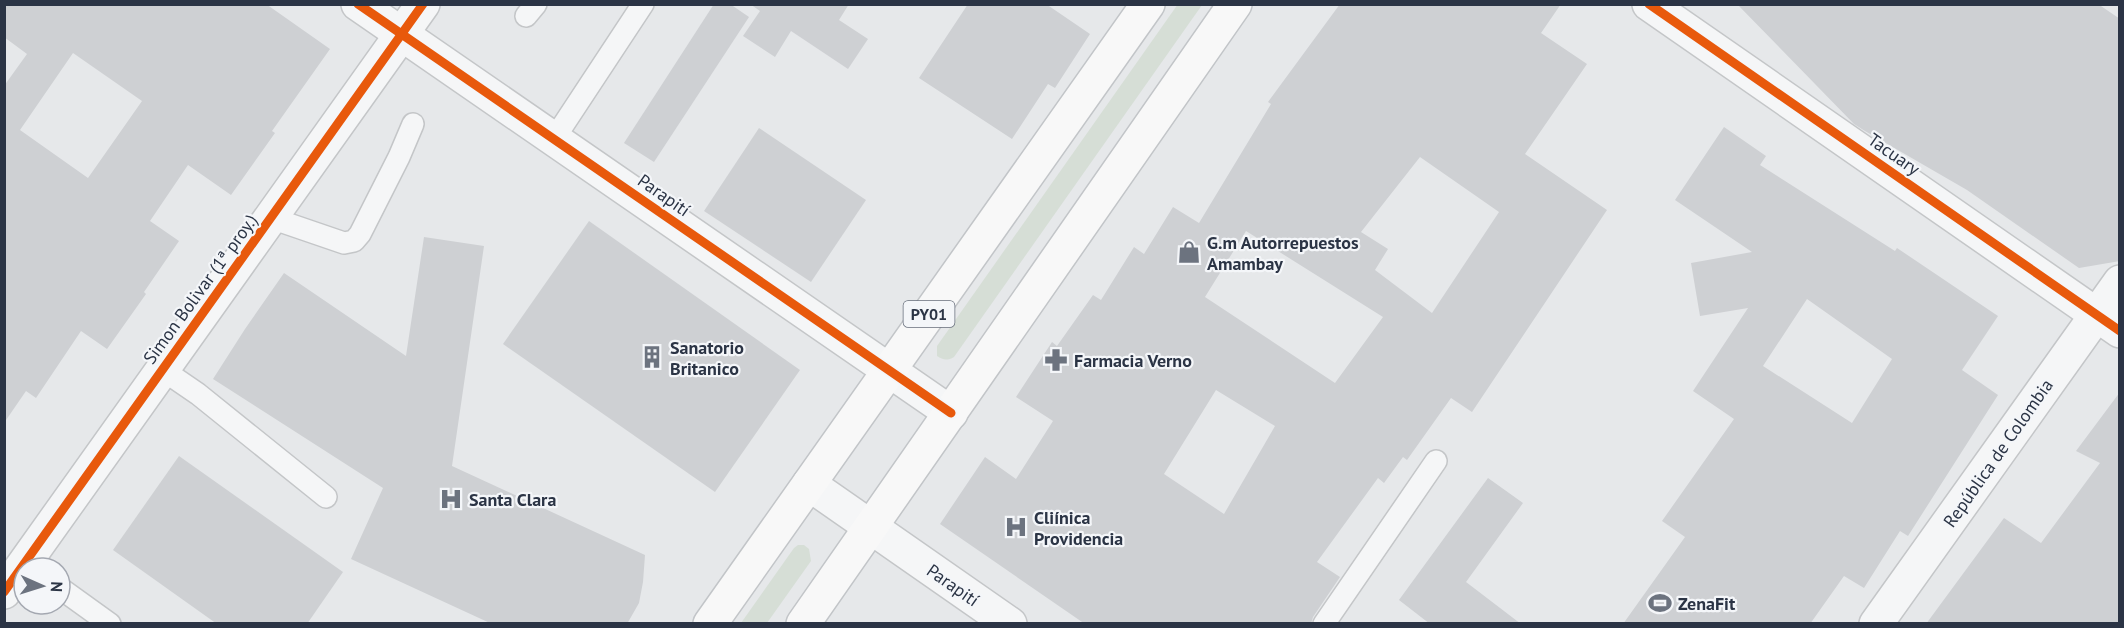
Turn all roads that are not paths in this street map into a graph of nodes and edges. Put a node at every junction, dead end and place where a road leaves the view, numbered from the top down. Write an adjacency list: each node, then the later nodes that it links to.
1 (358, 4): 7 (street, Parapití)
2 (423, 4): 7 (street, Simon Bolivar (1ª proy.))
3 (642, 4): 9 (lane)
4 (1148, 4): 14 (main road, PY01)
5 (1235, 4): 15 (main road)
6 (1649, 4): 12 (street, Tacuary)
7 (402, 34): 9 (street, Parapití); 10 (street, Simon Bolivar (1ª proy.))
8 (413, 124): 10 (lane)
9 (554, 139): 14 (street, Parapití)
10 (271, 219): 13 (street, Simon Bolivar (1ª proy.))
11 (2120, 282): 12 (street, República de Colombia)
12 (2108, 323): 27 (street, República de Colombia)
13 (163, 370): 18 (lane); 20 (street, Simon Bolivar (1ª proy.))
14 (890, 370): 15 (street, Parapití); 17 (main road, PY01)
15 (951, 412): 19 (main road)
16 (1436, 461): 26 (lane)
17 (809, 484): 19 (street, Parapití); 23 (main road, PY01)
18 (326, 497)
19 (870, 527): 24 (main road); 25 (street, Parapití)
20 (32, 556)
21 (72, 597): 22 (lane)
22 (110, 624)
23 (710, 624)
24 (802, 624)
25 (1010, 624)
26 (1324, 624)
27 (1876, 624)

